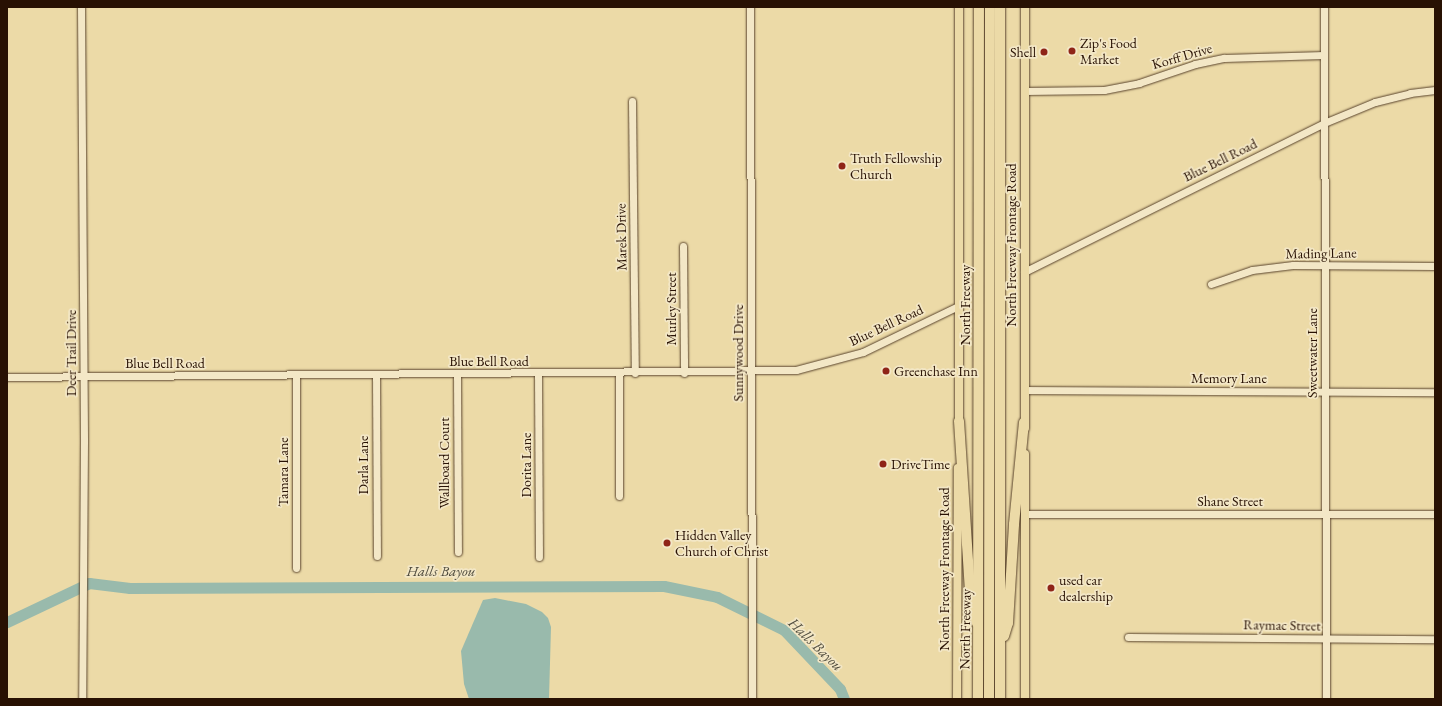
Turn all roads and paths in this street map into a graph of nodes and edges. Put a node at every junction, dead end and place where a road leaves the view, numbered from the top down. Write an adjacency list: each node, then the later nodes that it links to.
1 (81, 7): 28 (street, Deer Trail Drive)
2 (750, 7): 24 (street, Sunnywood Drive)
3 (959, 7): 19 (main road, North Freeway Frontage Road)
4 (979, 7): 43 (highway, North Freeway)
5 (990, 7): 52 (highway, North Freeway)
6 (1000, 7): 47 (highway)
7 (1025, 7): 11 (main road, North Freeway Frontage Road)
8 (1324, 7): 9 (street, Sweetwater Lane)
9 (1324, 55): 11 (street, Korff Drive); 13 (street, Sweetwater Lane)
10 (1435, 90): 13 (street, Blue Bell Road)
11 (1025, 91): 17 (main road, North Freeway Frontage Road)
12 (632, 100): 22 (street, Marek Drive)
13 (1324, 123): 15 (street, Sweetwater Lane); 17 (street, Blue Bell Road)
14 (683, 246): 23 (street, Murley Street)
15 (1324, 265): 16 (street, Mading Lane); 18 (street, Mading Lane); 31 (street, Sweetwater Lane)
16 (1435, 266)
17 (1024, 272): 30 (main road, North Freeway Frontage Road)
18 (1211, 284)
19 (958, 306): 24 (street, Blue Bell Road); 33 (main road, North Freeway Frontage Road)
20 (538, 373): 21 (street, Blue Bell Road); 25 (street, Blue Bell Road); 41 (street, Dorita Lane)
21 (619, 373): 22 (street, Blue Bell Road); 35 (street)
22 (635, 373): 23 (street, Blue Bell Road)
23 (684, 373): 24 (street, Blue Bell Road)
24 (751, 373): 49 (street, Sunnywood Drive)
25 (457, 374): 27 (street, Blue Bell Road); 39 (street, Wallboard Court)
26 (296, 375): 27 (street, Blue Bell Road); 28 (street, Blue Bell Road); 42 (street, Tamara Lane)
27 (376, 375): 40 (street, Darla Lane)
28 (84, 376): 29 (street, Blue Bell Road); 48 (street, Deer Trail Drive)
29 (7, 377)
30 (1024, 390): 31 (street, Memory Lane); 34 (main road, North Freeway Frontage Road)
31 (1325, 392): 32 (street, Memory Lane); 37 (street, Sweetwater Lane)
32 (1435, 392)
33 (959, 420): 43 (highway); 50 (main road, North Freeway Frontage Road)
34 (1024, 422): 36 (main road, North Freeway Frontage Road); 47 (highway)
35 (619, 496)
36 (1026, 514): 37 (street, Shane Street); 54 (main road, North Freeway Frontage Road)
37 (1325, 514): 38 (street, Shane Street); 45 (street, Sweetwater Lane)
38 (1435, 514)
39 (458, 552)
40 (377, 556)
41 (539, 557)
42 (296, 568)
43 (980, 632): 51 (highway, North Freeway)
44 (1128, 637): 45 (street, Raymac Street)
45 (1326, 639): 46 (street, Raymac Street); 55 (street, Sweetwater Lane)
46 (1435, 640)
47 (1001, 648): 53 (highway)
48 (82, 699)
49 (752, 699)
50 (957, 699)
51 (978, 699)
52 (989, 699)
53 (1000, 699)
54 (1025, 699)
55 (1326, 699)

